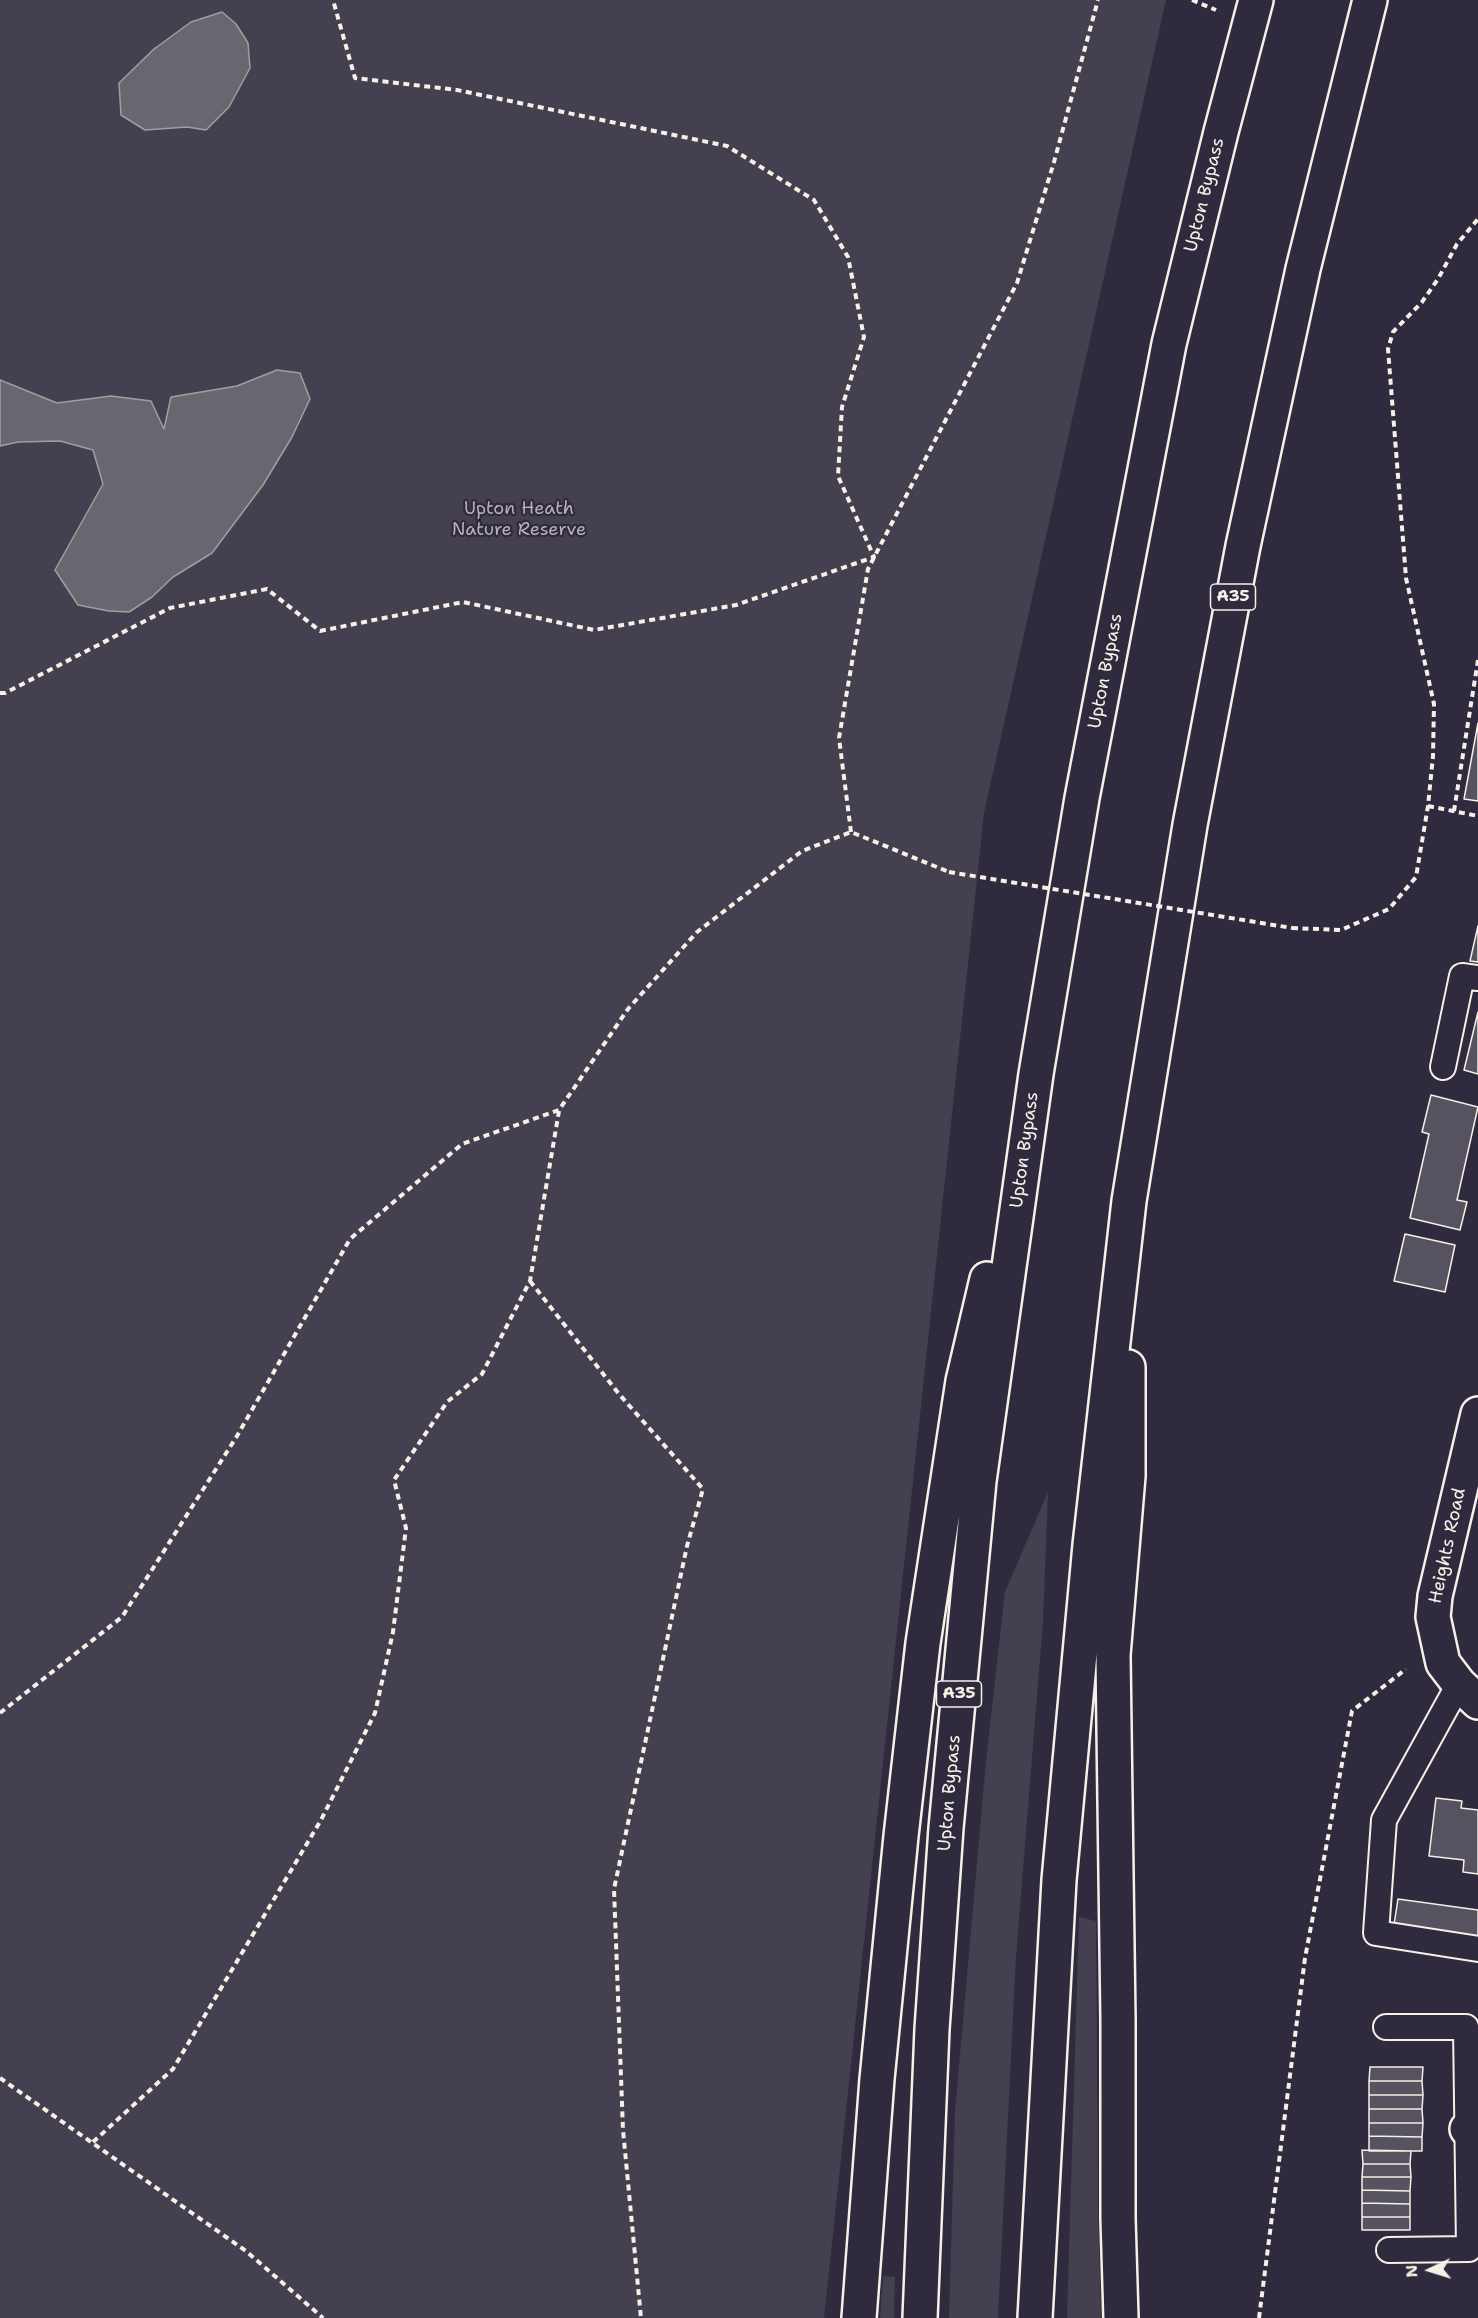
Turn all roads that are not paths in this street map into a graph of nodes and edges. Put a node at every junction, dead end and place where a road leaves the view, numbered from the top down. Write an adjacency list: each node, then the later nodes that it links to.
1 (1256, 0): 5 (main road, Upton Bypass / A35)
2 (1370, 0): 6 (main road, A35)
3 (1478, 978): 4 (lane)
4 (1443, 1067)
5 (1036, 1074): 13 (main road, A35); 14 (main road, Upton Bypass / A35)
6 (1129, 1201): 15 (main road, A35); 16 (main road, A35)
7 (1478, 1414): 8 (main road, Heights Road)
8 (1469, 1693): 9 (lane)
9 (1478, 1949)
10 (1386, 2027): 11 (lane)
11 (1473, 2129): 12 (lane)
12 (1389, 2250)
13 (859, 2318)
14 (920, 2318)
15 (1035, 2318)
16 (1121, 2318)

